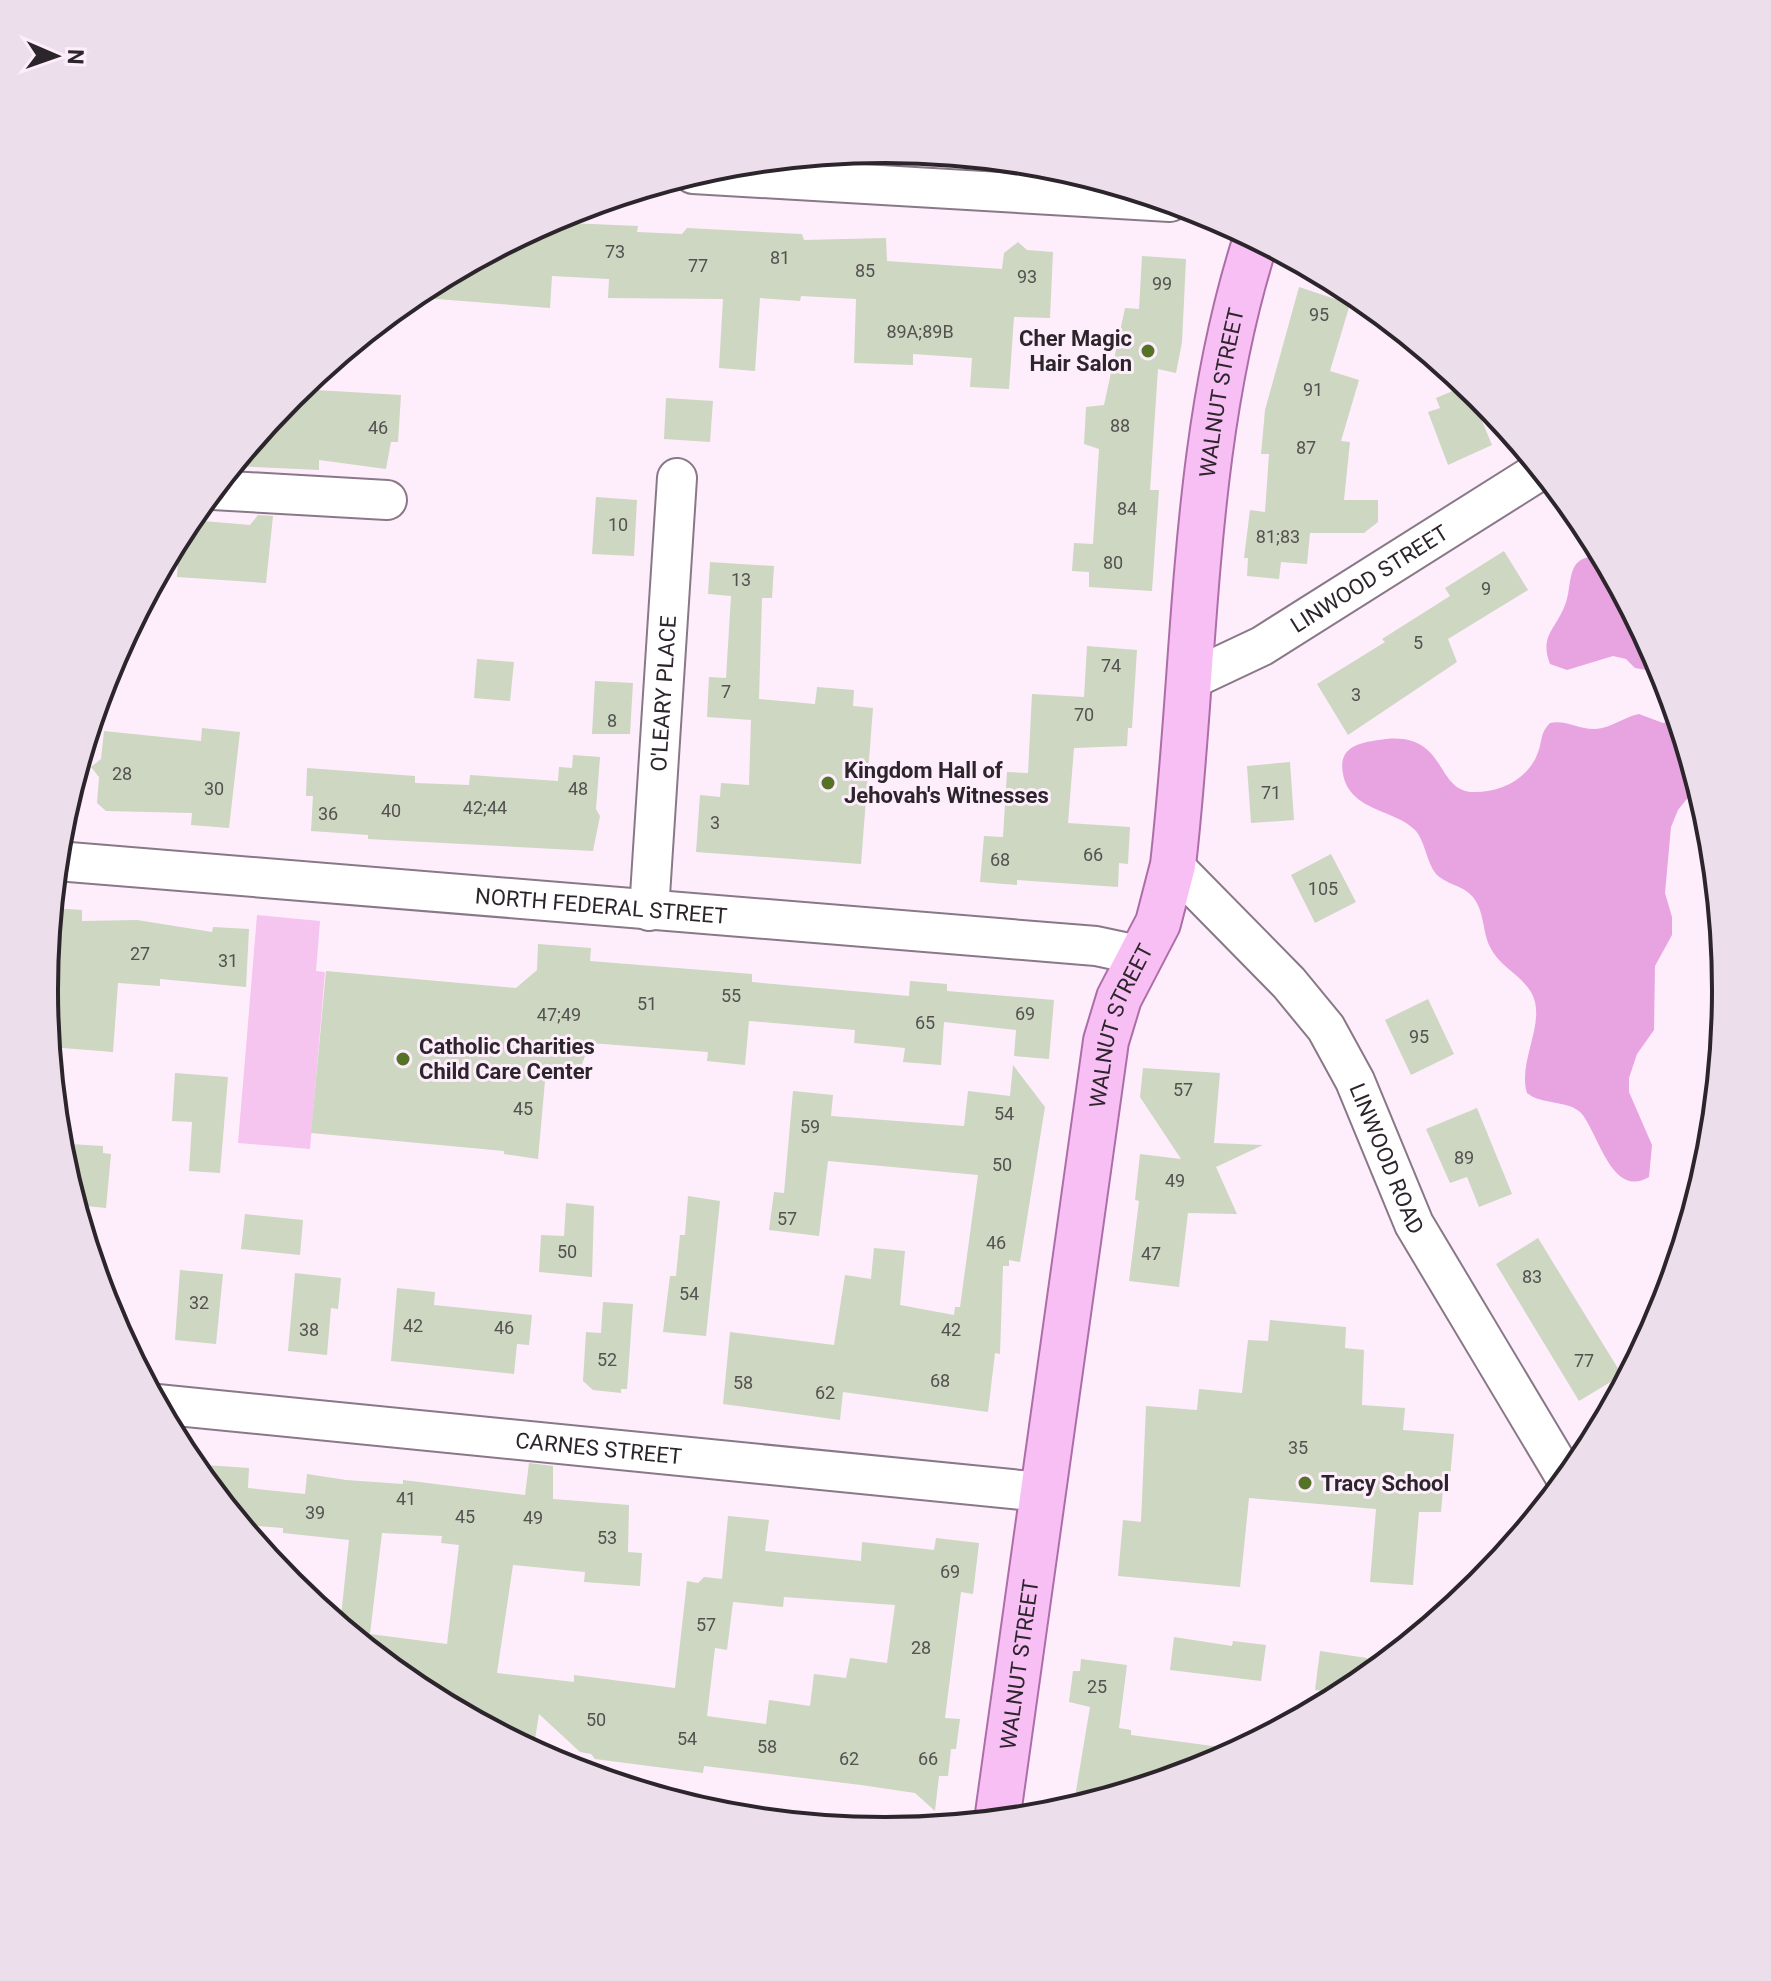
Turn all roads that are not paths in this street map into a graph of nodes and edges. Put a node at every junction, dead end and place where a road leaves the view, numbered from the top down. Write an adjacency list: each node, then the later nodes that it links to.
1 (738, 177): 2 (street)
2 (1127, 199)
3 (1253, 249): 8 (main road, WALNUT STREET)
4 (1533, 475): 8 (street, LINWOOD STREET)
5 (677, 478): 11 (street, O'LEARY PLACE)
6 (226, 491): 7 (street)
7 (387, 500)
8 (1192, 679): 10 (main road, WALNUT STREET)
9 (68, 862): 11 (street, NORTH FEDERAL STREET)
10 (1173, 865): 12 (main road, WALNUT STREET); 14 (street, LINWOOD ROAD)
11 (649, 911): 12 (street, NORTH FEDERAL STREET)
12 (1143, 956): 15 (main road, WALNUT STREET)
13 (170, 1405): 15 (street, CARNES STREET)
14 (1560, 1469)
15 (1041, 1492): 16 (main road, WALNUT STREET)
16 (998, 1810)

